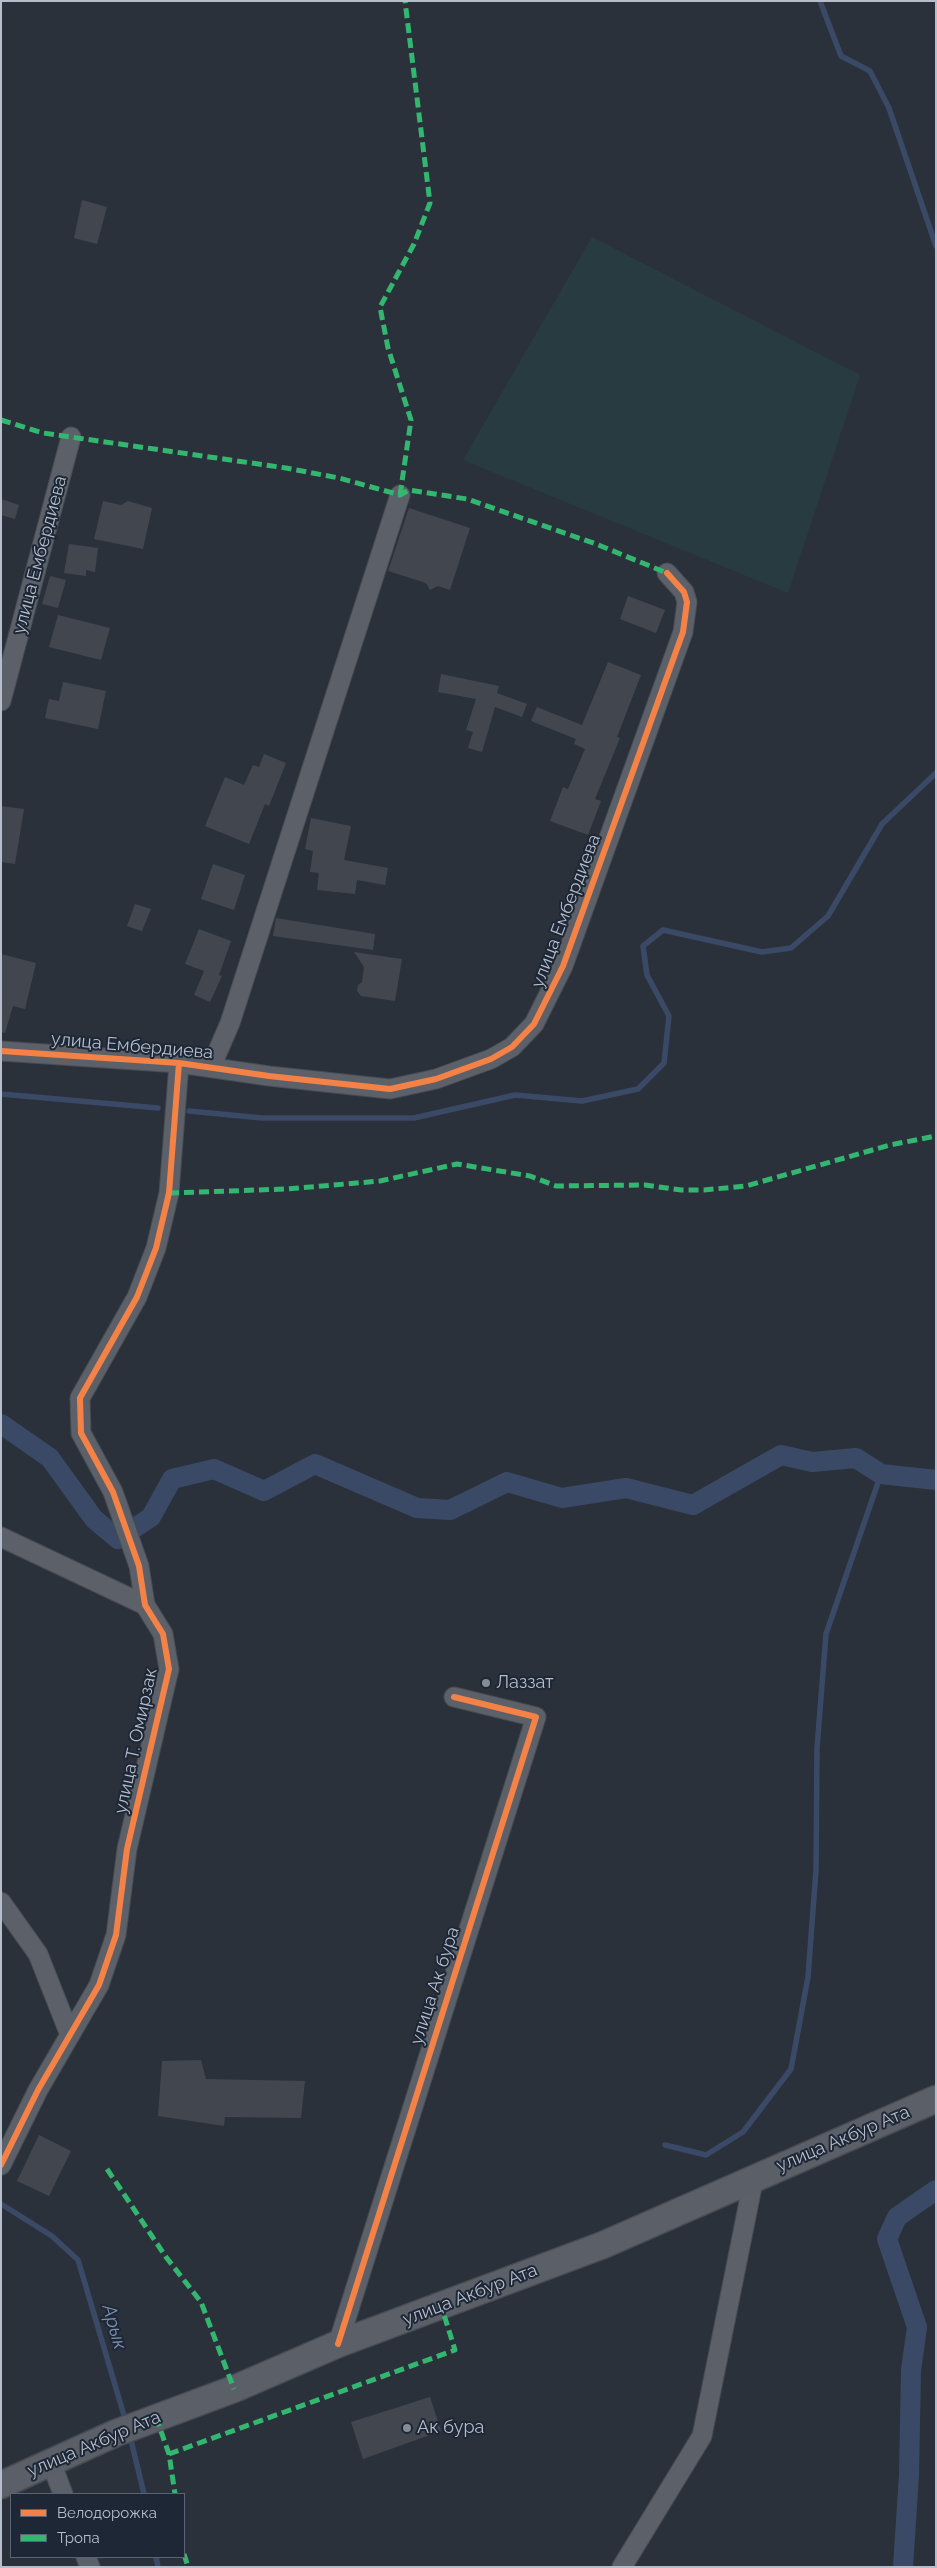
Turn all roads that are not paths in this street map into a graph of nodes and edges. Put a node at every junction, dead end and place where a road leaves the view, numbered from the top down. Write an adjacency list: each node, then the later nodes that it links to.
1 (71, 437): 4 (street, улица Ембердиева)
2 (400, 495): 7 (street, улица Ембердиева)
3 (667, 573): 7 (street, улица Ембердиева)
4 (1, 701)
5 (1, 1051): 6 (street, улица Ембердиева)
6 (179, 1063): 7 (street, улица Ембердиева); 9 (street, улица Т. Омирзак)
7 (211, 1067)
8 (1, 1536): 9 (street)
9 (145, 1604): 12 (street, улица Т. Омирзак)
10 (454, 1697): 16 (street, улица Ак бура)
11 (1, 1902): 12 (street)
12 (70, 2035): 14 (street, улица Т. Омирзак)
13 (936, 2099): 15 (main road, улица Акбур Ата)
14 (1, 2165)
15 (754, 2177): 16 (main road, улица Акбур Ата); 20 (street)
16 (338, 2344): 17 (main road, улица Акбур Ата)
17 (51, 2462): 18 (main road, улица Акбур Ата); 19 (street)
18 (1, 2484)
19 (63, 2493)
20 (622, 2567)

